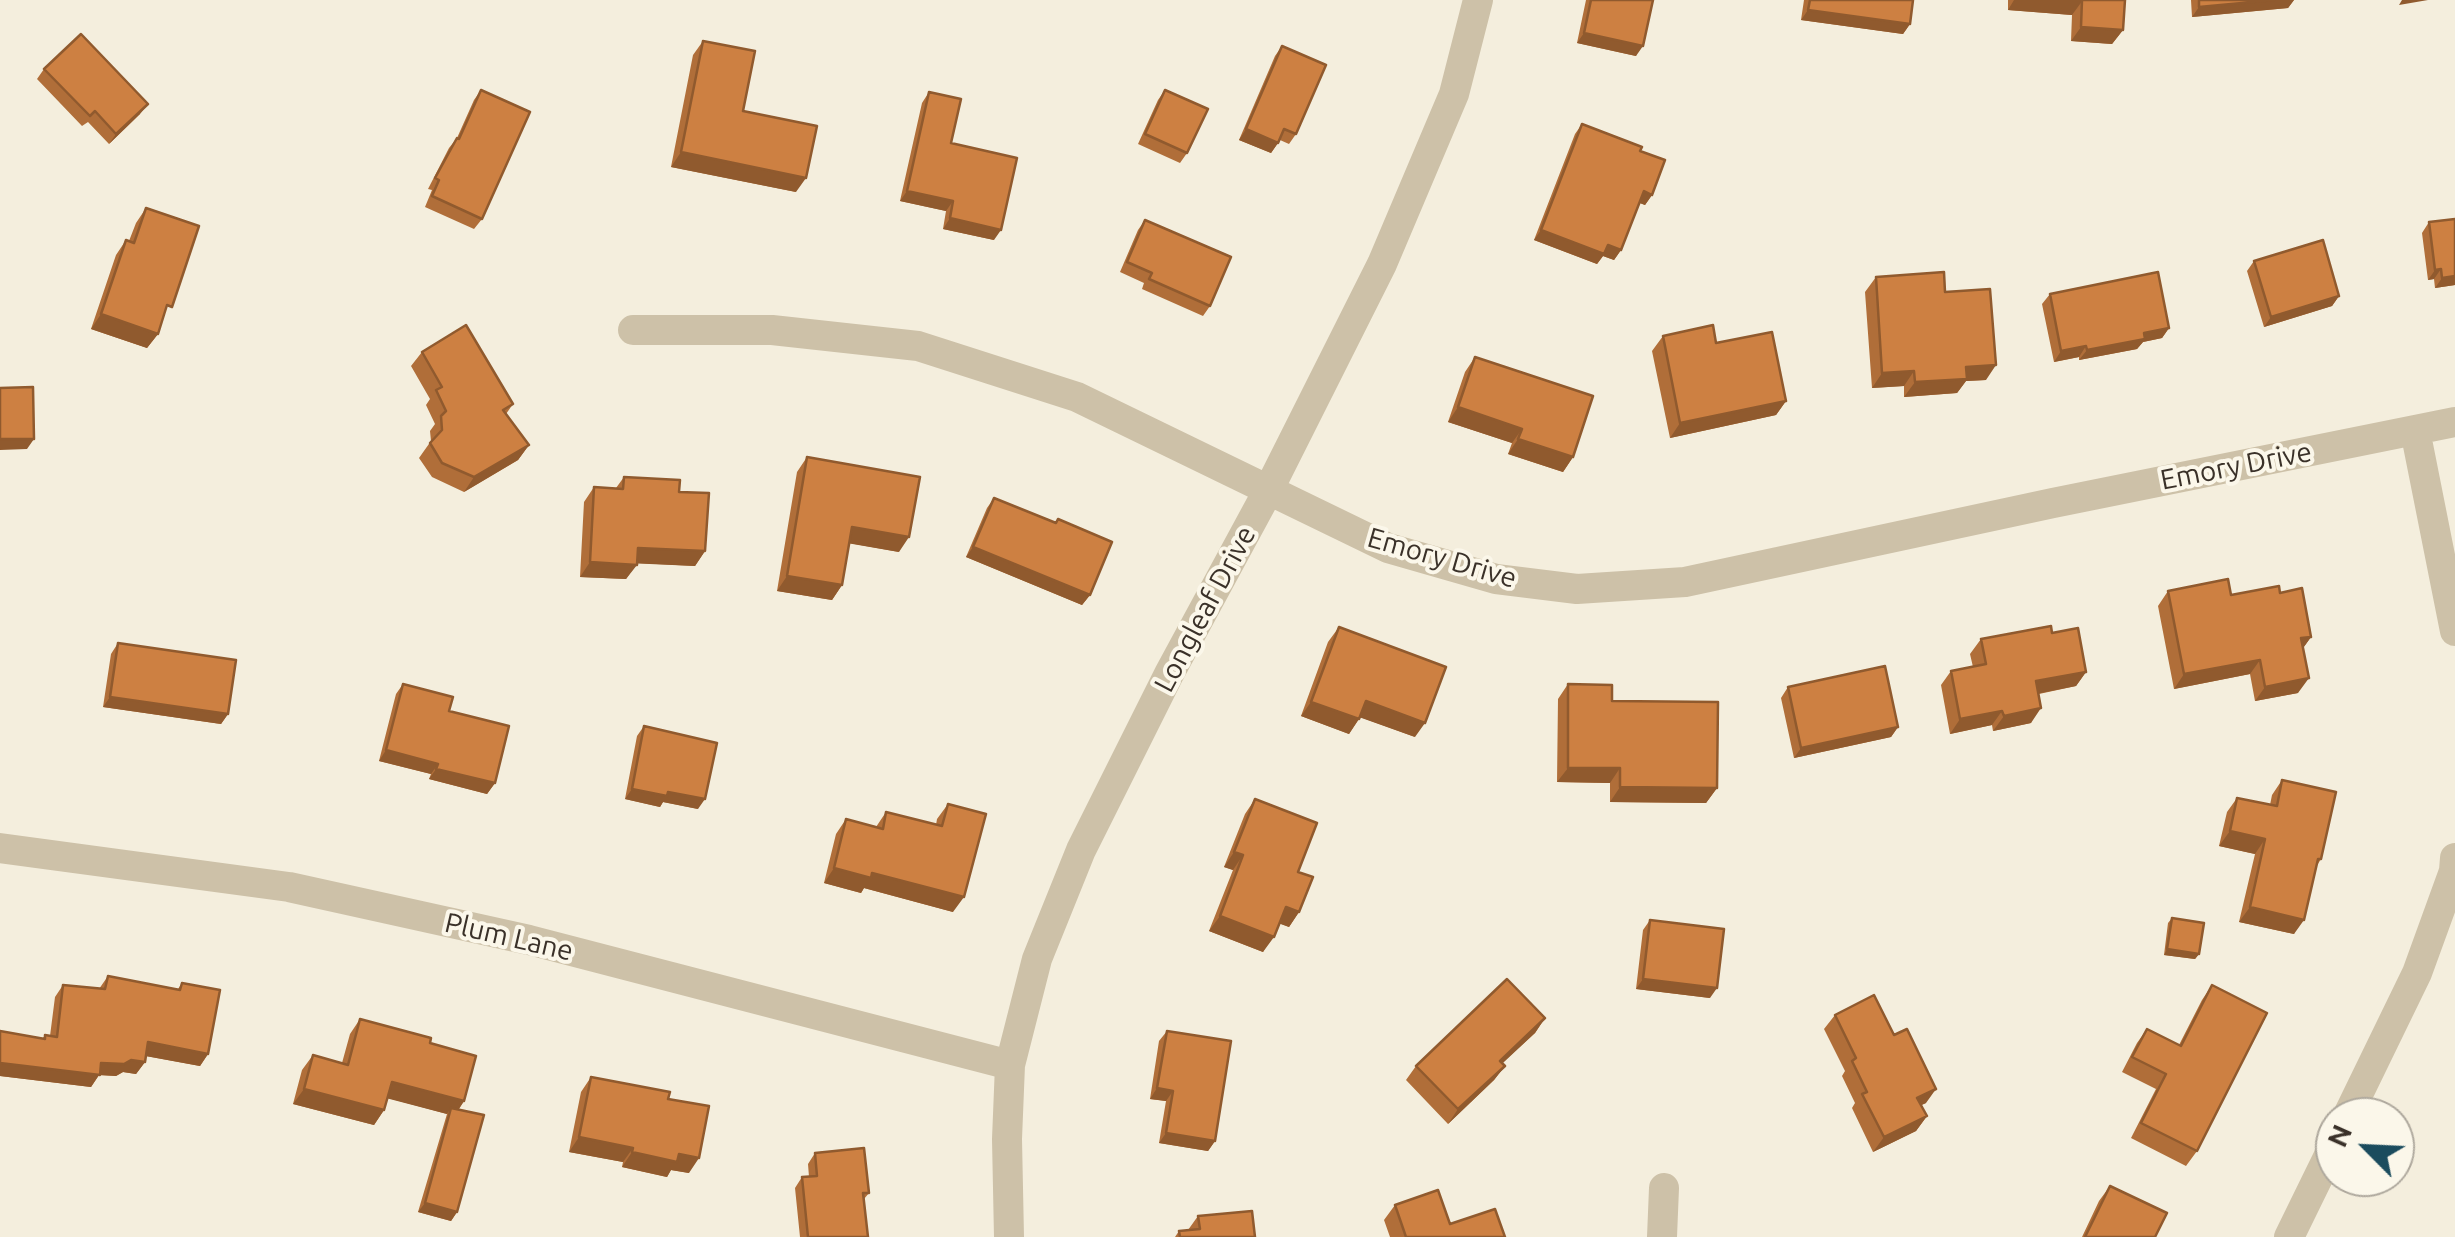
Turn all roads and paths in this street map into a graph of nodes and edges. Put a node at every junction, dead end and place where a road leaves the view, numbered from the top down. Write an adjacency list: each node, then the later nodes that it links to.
1 (1478, 0): 5 (street, Longleaf Drive)
2 (632, 330): 5 (street, Emory Drive)
3 (2455, 422): 4 (street, Emory Drive)
4 (2416, 430): 5 (street, Emory Drive); 6 (street)
5 (1268, 491): 9 (street, Longleaf Drive)
6 (2455, 631)
7 (0, 848): 9 (street, Plum Lane)
8 (2455, 858): 10 (street)
9 (1010, 1065): 13 (street, Longleaf Drive)
10 (2357, 1097)
11 (2315, 1184): 15 (street)
12 (1664, 1188): 14 (street)
13 (1009, 1237)
14 (1662, 1237)
15 (2290, 1237)

